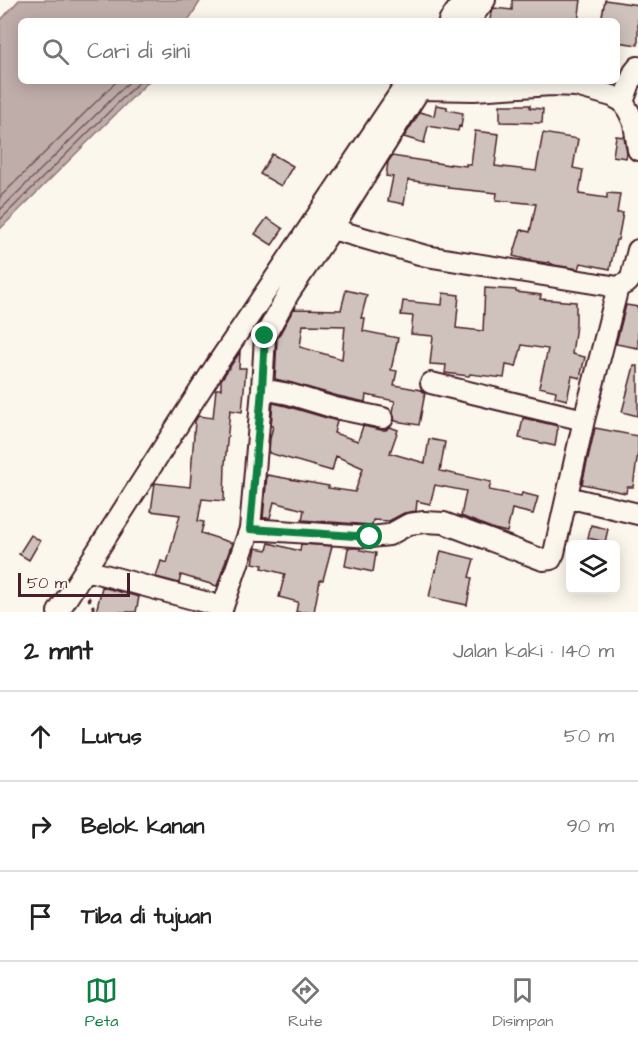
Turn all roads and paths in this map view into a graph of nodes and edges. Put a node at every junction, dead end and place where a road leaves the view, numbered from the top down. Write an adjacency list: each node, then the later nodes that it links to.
1 (464, 0): 3 (street)
2 (485, 0): 4 (street)
3 (451, 18)
4 (472, 18)
5 (638, 67): 7 (street)
6 (417, 84): 7 (street); 9 (street); 19 (street)
7 (623, 102): 8 (street)
8 (638, 150)
9 (332, 229): 11 (street); 13 (street)
10 (638, 250): 11 (street)
11 (618, 287): 15 (street)
12 (431, 383): 15 (street)
13 (262, 389): 14 (street); 18 (street)
14 (383, 418)
15 (584, 420): 16 (street)
16 (567, 497): 17 (street); 18 (street)
17 (638, 514)
18 (250, 529): 20 (street)
19 (86, 570): 20 (street); 21 (street)
20 (222, 610)
21 (58, 612)

